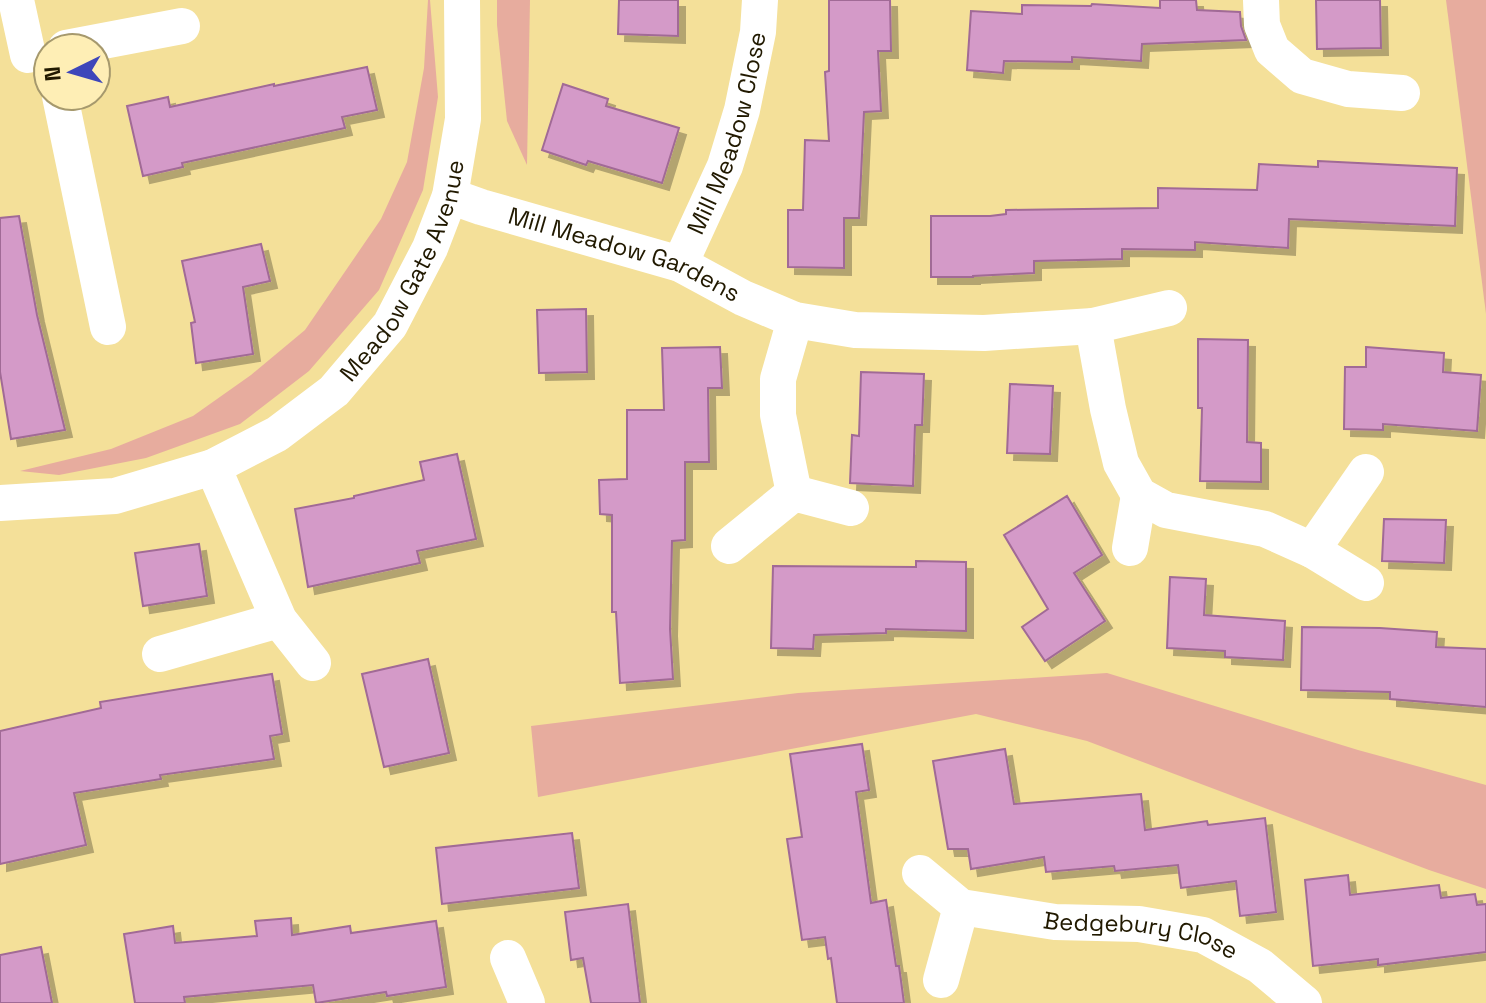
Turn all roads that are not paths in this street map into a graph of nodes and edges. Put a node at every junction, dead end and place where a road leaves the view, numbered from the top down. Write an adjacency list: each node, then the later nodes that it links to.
1 (16, 0): 7 (street)
2 (462, 0): 10 (street, Meadow Gate Avenue)
3 (760, 0): 11 (street, Mill Meadow Close)
4 (1261, 0): 8 (street)
5 (182, 26): 6 (street)
6 (112, 39)
7 (25, 56)
8 (1402, 93)
9 (63, 112): 15 (street)
10 (450, 196): 11 (street, Mill Meadow Gardens); 16 (street, Meadow Gate Avenue)
11 (680, 264): 13 (street, Mill Meadow Gardens)
12 (1169, 308): 14 (street, Mill Meadow Gardens)
13 (795, 320): 14 (street, Mill Meadow Gardens); 18 (street)
14 (1093, 326): 19 (street)
15 (108, 327)
16 (213, 467): 20 (street, Meadow Gate Avenue); 26 (street)
17 (1366, 472): 24 (street)
18 (794, 493): 21 (street); 22 (street)
19 (1139, 495): 23 (street); 24 (street)
20 (0, 503)
21 (851, 508)
22 (729, 546)
23 (1130, 548)
24 (1312, 550): 25 (street)
25 (1366, 583)
26 (279, 620): 27 (street); 28 (street)
27 (160, 654)
28 (313, 663)
29 (920, 873): 30 (street)
30 (961, 907): 32 (street); 34 (street, Bedgebury Close)
31 (508, 958): 33 (street)
32 (941, 980)
33 (525, 1002)
34 (1304, 1003)

